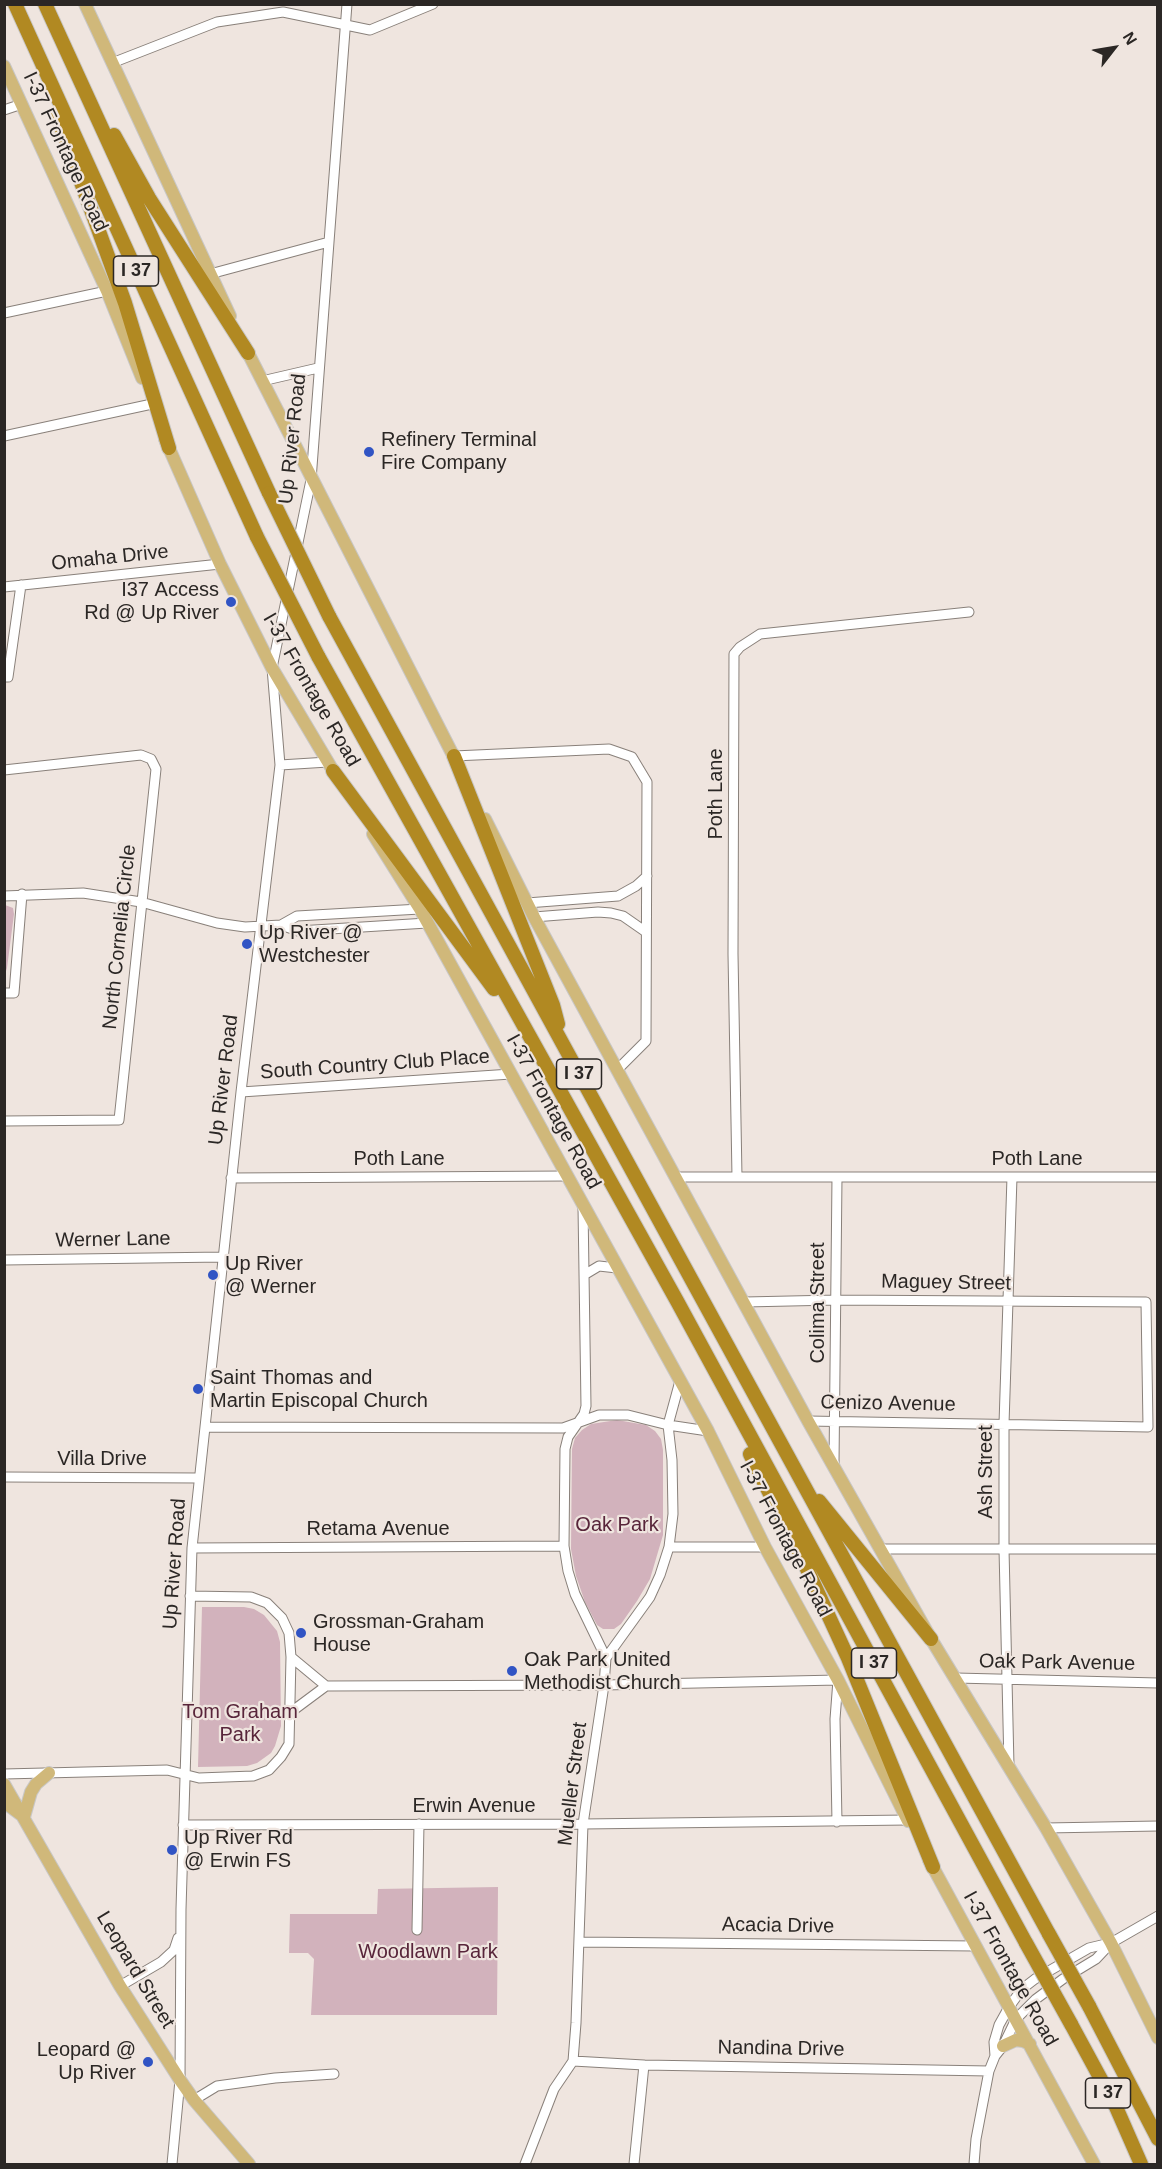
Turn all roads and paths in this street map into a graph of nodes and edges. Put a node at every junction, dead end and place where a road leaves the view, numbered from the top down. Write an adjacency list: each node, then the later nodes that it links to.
1 (15, 4): 21 (highway); 47 (highway, I 37, bridge)
2 (45, 4): 7 (highway, I 37)
3 (85, 4): 8 (main road)
4 (347, 4): 6 (street, Up River Road)
5 (433, 4): 6 (street)
6 (344, 24): 8 (street); 12 (street, Up River Road)
7 (64, 46): 16 (highway); 48 (highway, I 37, bridge)
8 (112, 63): 13 (main road)
9 (4, 66): 10 (main road, I-37 Frontage Road)
10 (22, 104): 11 (street); 14 (main road, I-37 Frontage Road)
11 (4, 110)
12 (329, 242): 13 (street); 17 (street, Up River Road)
13 (210, 274): 16 (main road)
14 (107, 291): 15 (street); 19 (main road, I-37 Frontage Road)
15 (4, 313)
16 (248, 353): 18 (main road)
17 (318, 368): 18 (street); 22 (street, Up River Road)
18 (262, 381): 22 (main road)
19 (152, 404): 20 (street); 21 (main road, I-37 Frontage Road)
20 (4, 436)
21 (169, 448): 23 (main road, I-37 Frontage Road)
22 (311, 480): 27 (street, Up River Road); 29 (main road)
23 (220, 564): 24 (street, Omaha Drive); 27 (main road, I-37 Frontage Road)
24 (21, 585): 25 (street, Omaha Drive); 28 (street)
25 (4, 587)
26 (969, 612): 55 (street, Poth Lane)
27 (272, 668): 30 (street, Up River Road); 31 (main road, I-37 Frontage Road)
28 (4, 677)
29 (453, 756): 33 (street); 38 (main road); 48 (highway)
30 (280, 765): 31 (street); 44 (street, Up River Road)
31 (331, 766): 39 (main road, I-37 Frontage Road); 47 (highway)
32 (4, 770): 37 (street, North Cornelia Circle)
33 (647, 876): 36 (street); 45 (street)
34 (22, 894): 35 (street); 37 (street); 46 (street)
35 (4, 896)
36 (597, 898): 38 (street); 40 (street)
37 (141, 902): 44 (street); 52 (street, North Cornelia Circle)
38 (527, 903): 41 (main road)
39 (420, 909): 42 (main road, I-37 Frontage Road); 43 (street)
40 (598, 912): 41 (street); 45 (street)
41 (534, 916): 49 (main road)
42 (427, 923): 43 (street); 50 (main road, I-37 Frontage Road)
43 (281, 925): 44 (street)
44 (261, 927): 51 (street, Up River Road)
45 (646, 932): 49 (street)
46 (4, 993)
47 (527, 1035): 69 (highway, I 37)
48 (566, 1050): 79 (highway, I 37)
49 (617, 1070): 54 (main road)
50 (511, 1074): 51 (street, South Country Club Place); 53 (main road, I-37 Frontage Road)
51 (241, 1092): 59 (street, Up River Road)
52 (4, 1121)
53 (567, 1176): 59 (street, Poth Lane); 60 (main road, I-37 Frontage Road)
54 (675, 1177): 55 (street, Poth Lane); 66 (main road)
55 (737, 1177): 56 (street, Poth Lane)
56 (837, 1177): 57 (street, Poth Lane); 65 (street, Colima Street)
57 (1012, 1177): 58 (street, Poth Lane); 67 (street, Ash Street)
58 (1158, 1177)
59 (231, 1178): 61 (street, Up River Road)
60 (583, 1207): 63 (main road, I-37 Frontage Road); 64 (street)
61 (223, 1257): 62 (street, Werner Lane); 75 (street, Up River Road)
62 (4, 1260)
63 (617, 1268): 64 (street); 68 (main road, I-37 Frontage Road)
64 (584, 1275): 71 (street)
65 (835, 1300): 66 (street, Maguey Street); 67 (street, Maguey Street); 72 (street, Colima Street)
66 (745, 1302): 70 (main road)
67 (1008, 1302): 74 (street, Ash Street); 76 (street, Maguey Street)
68 (680, 1381): 73 (street); 77 (main road, I-37 Frontage Road)
69 (722, 1382): 116 (highway); 142 (highway, I 37, bridge)
70 (808, 1420): 72 (street, Cenizo Avenue); 78 (main road)
71 (577, 1423): 73 (street); 75 (street); 82 (street)
72 (835, 1423): 74 (street, Cenizo Avenue); 78 (street, Colima Street)
73 (668, 1425): 77 (street); 83 (street)
74 (1004, 1425): 76 (street, Cenizo Avenue); 87 (street, Ash Street)
75 (205, 1427): 81 (street, Up River Road)
76 (1148, 1427)
77 (708, 1431): 84 (main road, I-37 Frontage Road)
78 (834, 1464): 86 (main road)
79 (796, 1472): 90 (highway); 135 (highway, I 37, bridge)
80 (4, 1477): 81 (street, Villa Drive)
81 (199, 1478): 85 (street, Up River Road)
82 (564, 1546): 85 (street, Retama Avenue); 92 (street)
83 (669, 1547): 84 (street); 92 (street)
84 (765, 1547): 95 (main road, I-37 Frontage Road)
85 (192, 1548): 89 (street, Up River Road)
86 (881, 1549): 87 (street); 90 (main road)
87 (1004, 1549): 88 (street); 94 (street, Ash Street)
88 (1158, 1549)
89 (190, 1596): 91 (street); 105 (street, Up River Road)
90 (931, 1639): 93 (main road)
91 (291, 1657): 98 (street); 99 (street)
92 (606, 1658): 97 (street, Mueller Street)
93 (956, 1678): 94 (street, Oak Park Avenue); 102 (main road)
94 (1006, 1679): 96 (street, Oak Park Avenue); 102 (street, Ash Street)
95 (838, 1680): 97 (street); 100 (main road, I-37 Frontage Road); 101 (street)
96 (1158, 1683)
97 (604, 1685): 98 (street); 112 (street, Mueller Street)
98 (326, 1686): 99 (street)
99 (291, 1712): 105 (street)
100 (854, 1713): 101 (street); 109 (main road, I-37 Frontage Road)
101 (835, 1719): 110 (street)
102 (1009, 1768): 115 (main road)
103 (49, 1773): 104 (street); 105 (street); 108 (main road)
104 (4, 1774)
105 (184, 1774): 113 (street, Up River Road)
106 (4, 1784): 108 (main road, Leopard Street)
107 (4, 1802): 108 (main road)
108 (24, 1817): 123 (main road, Leopard Street)
109 (908, 1820): 110 (street, Erwin Avenue); 116 (main road, I-37 Frontage Road)
110 (837, 1822): 112 (street, Erwin Avenue)
111 (419, 1824): 112 (street, Erwin Avenue); 113 (street, Erwin Avenue); 119 (street)
112 (583, 1824): 120 (street, Mueller Street)
113 (183, 1825): 118 (street, Up River Road)
114 (1158, 1826): 115 (street)
115 (1046, 1828): 121 (main road)
116 (933, 1867): 122 (main road, I-37 Frontage Road)
117 (1158, 1916): 121 (street)
118 (181, 1930): 123 (street); 133 (street, Up River Road)
119 (417, 1930)
120 (580, 1942): 122 (street, Acacia Drive); 129 (street, Mueller Street)
121 (1111, 1943): 124 (street); 125 (street); 126 (main road)
122 (975, 1946): 124 (main road, I-37 Frontage Road)
123 (120, 1986): 133 (main road, Leopard Street)
124 (1009, 2007): 125 (main road, I-37 Frontage Road); 128 (street)
125 (1016, 2019): 127 (main road, I-37 Frontage Road); 128 (street)
126 (1158, 2038)
127 (1030, 2044): 128 (main road); 141 (main road, I-37 Frontage Road)
128 (999, 2051): 131 (street)
129 (573, 2061): 130 (street, Nandina Drive); 138 (street)
130 (644, 2064): 131 (street, Nandina Drive); 139 (street)
131 (989, 2071): 140 (street)
132 (334, 2074): 134 (street)
133 (180, 2080): 134 (main road, Leopard Street); 136 (street, Up River Road)
134 (194, 2100): 137 (main road, Leopard Street)
135 (1158, 2139)
136 (172, 2164)
137 (249, 2164)
138 (525, 2164)
139 (634, 2164)
140 (974, 2164)
141 (1094, 2164)
142 (1141, 2164)

